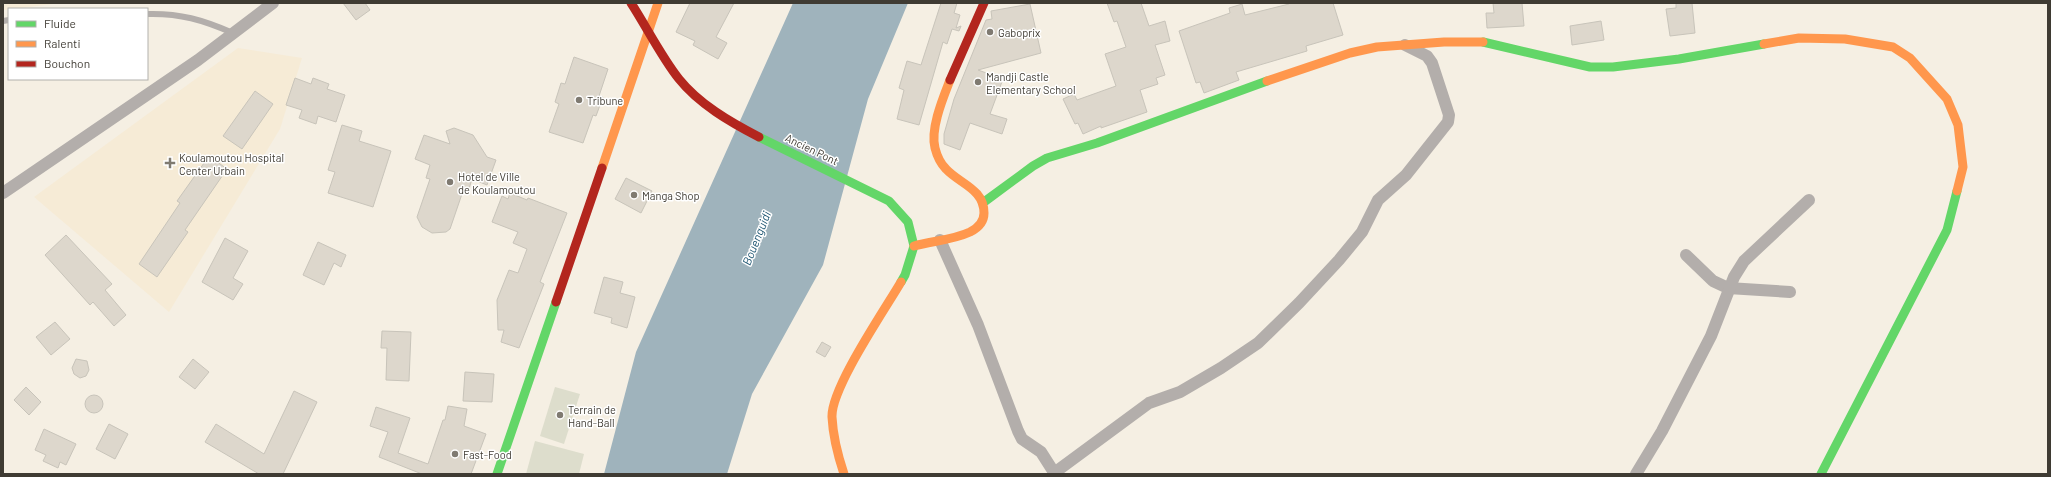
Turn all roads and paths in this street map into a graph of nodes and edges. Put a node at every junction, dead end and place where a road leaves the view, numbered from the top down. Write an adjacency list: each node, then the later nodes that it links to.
1 (273, 3): 7 (street)
2 (631, 3): 6 (street, Ancien Pont)
3 (658, 3): 6 (street)
4 (984, 3): 11 (street)
5 (148, 14): 7 (lane)
6 (649, 29): 13 (street, Ancien Pont); 17 (street)
7 (233, 33): 9 (street)
8 (1403, 44): 11 (street); 19 (street); 21 (street)
9 (3, 193)
10 (1809, 200): 15 (street)
11 (984, 202): 12 (street)
12 (940, 240): 13 (street); 19 (street)
13 (914, 246): 18 (street)
14 (1686, 255): 15 (street)
15 (1728, 288): 16 (street); 20 (street)
16 (1790, 292)
17 (497, 474)
18 (844, 474)
19 (1055, 474)
20 (1636, 474)
21 (1821, 474)

